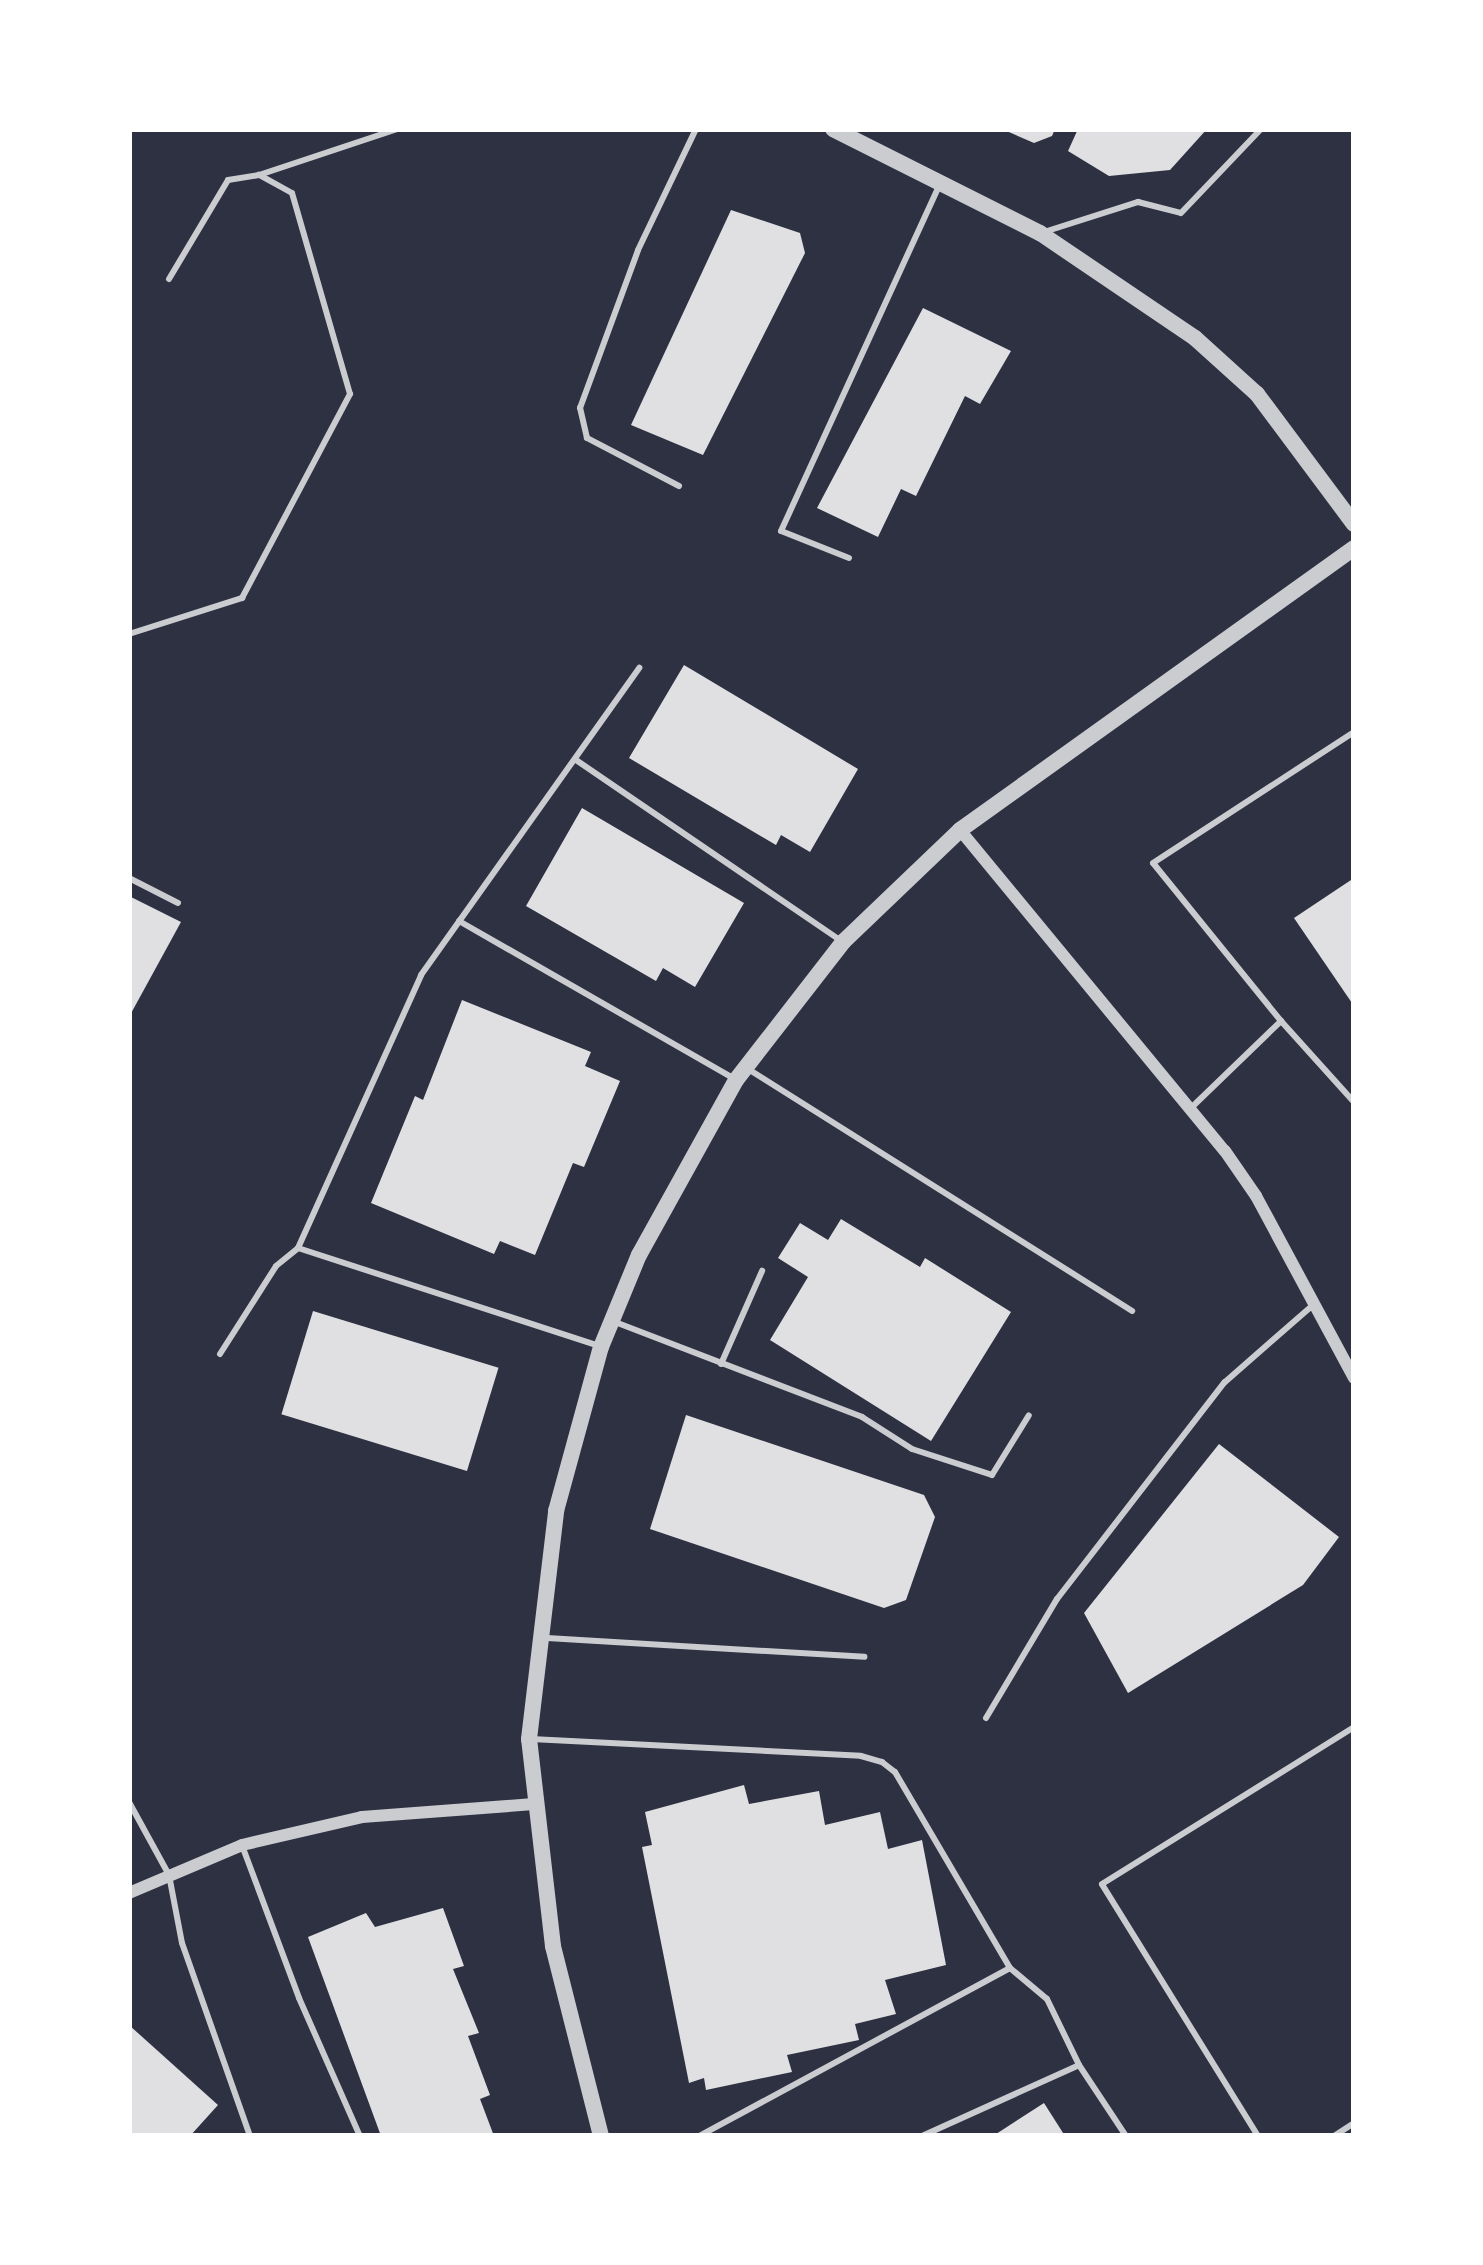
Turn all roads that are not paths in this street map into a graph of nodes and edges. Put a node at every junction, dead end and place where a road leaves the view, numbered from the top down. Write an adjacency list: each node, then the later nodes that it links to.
1 (397, 129): 6 (lane)
2 (697, 129): 10 (lane)
3 (833, 129): 5 (street)
4 (1261, 129): 8 (lane)
5 (866, 136): 7 (street)
6 (259, 175): 9 (lane); 14 (lane)
7 (942, 180): 8 (street); 13 (lane)
8 (1040, 232): 11 (street)
9 (169, 279)
10 (679, 486)
11 (1354, 524)
12 (1354, 548): 18 (street)
13 (849, 558)
14 (129, 634)
15 (639, 668): 17 (lane)
16 (1354, 732): 23 (lane)
17 (576, 760): 21 (lane); 22 (lane)
18 (960, 830): 22 (street); 26 (street)
19 (129, 878): 20 (lane)
20 (178, 903)
21 (459, 921): 24 (lane); 27 (lane)
22 (843, 942): 24 (street)
23 (1281, 1021): 25 (lane); 26 (lane)
24 (741, 1074): 30 (lane); 31 (street)
25 (1354, 1102)
26 (1190, 1110): 29 (street)
27 (298, 1248): 32 (lane); 33 (lane)
28 (762, 1271): 34 (lane)
29 (1316, 1303): 35 (street); 39 (lane)
30 (1132, 1311)
31 (611, 1321): 32 (street); 34 (lane)
32 (601, 1347): 37 (street)
33 (220, 1354)
34 (721, 1364): 36 (lane)
35 (1353, 1372)
36 (1029, 1415)
37 (537, 1637): 38 (lane); 41 (street)
38 (864, 1657)
39 (986, 1718)
40 (1354, 1727): 56 (lane)
41 (529, 1739): 43 (street); 47 (lane)
42 (129, 1802): 45 (lane)
43 (534, 1804): 44 (street); 52 (street)
44 (242, 1844): 45 (street); 51 (lane)
45 (169, 1876): 46 (street); 50 (lane)
46 (129, 1893)
47 (1010, 1968): 48 (lane); 53 (lane)
48 (1079, 2065): 54 (lane); 55 (lane)
49 (1354, 2123): 57 (lane)
50 (250, 2136)
51 (360, 2136)
52 (601, 2136)
53 (699, 2136)
54 (922, 2136)
55 (1126, 2136)
56 (1258, 2136)
57 (1334, 2136)

